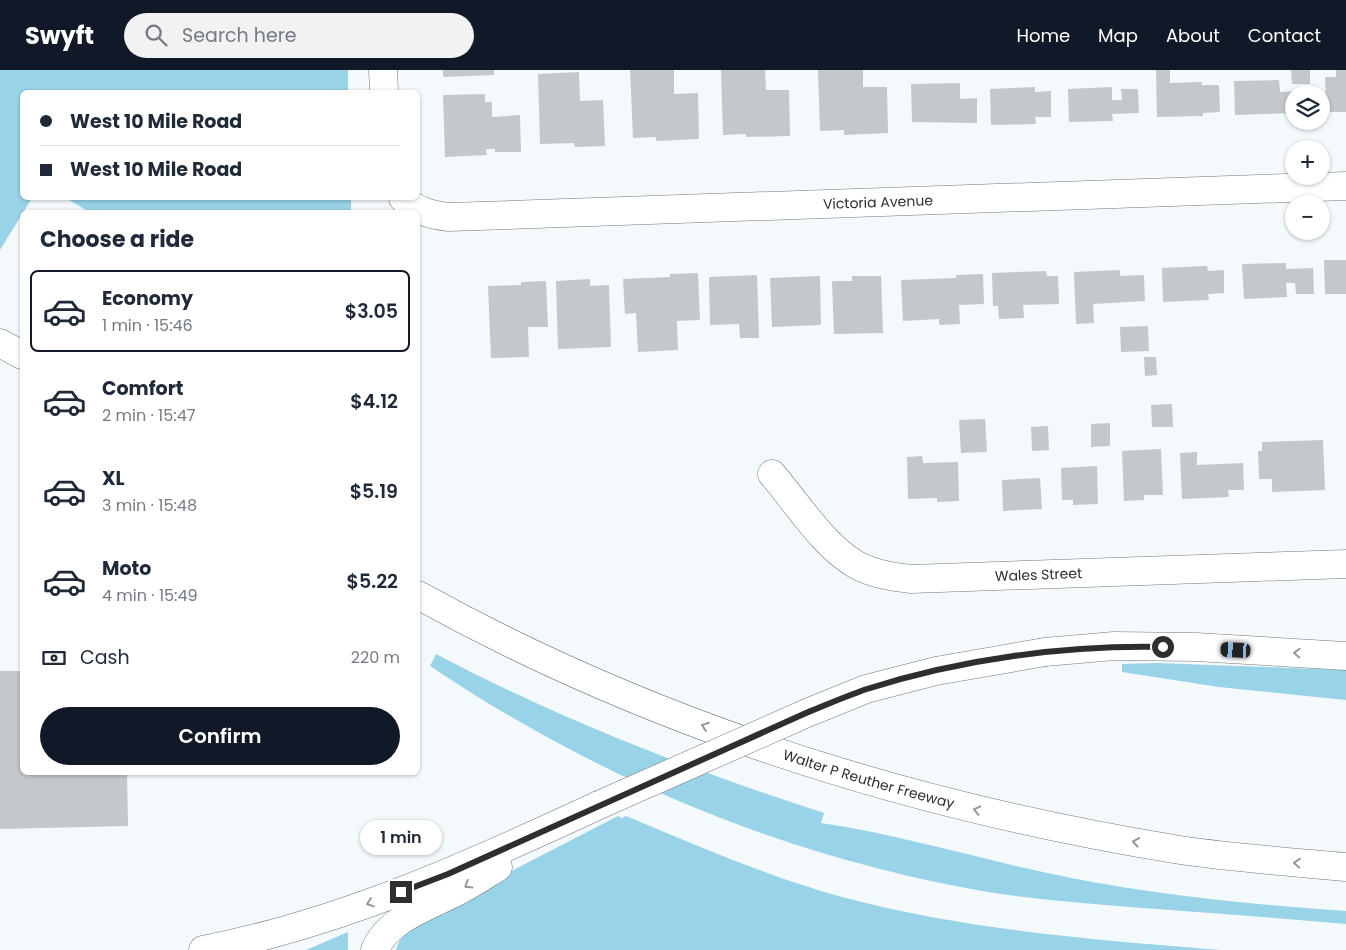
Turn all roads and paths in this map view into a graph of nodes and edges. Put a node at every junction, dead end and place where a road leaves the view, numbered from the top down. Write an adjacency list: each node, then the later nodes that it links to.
1 (384, 70): 2 (main road)
2 (384, 90)
3 (1346, 186): 6 (main road, Victoria Avenue)
4 (408, 202): 5 (main road, Victoria Avenue)
5 (419, 210)
6 (420, 211)
7 (0, 343): 8 (main road)
8 (20, 354)
9 (772, 474): 10 (main road, Wales Street)
10 (1346, 564)
11 (420, 596): 14 (main road, Walter P Reuther Freeway, one-way to 11)
12 (1346, 656): 13 (main road, one-way to 13, bridge)
13 (599, 805): 15 (main road, one-way to 15); 16 (main road, one-way to 16)
14 (1346, 867)
15 (203, 950)
16 (375, 950)

